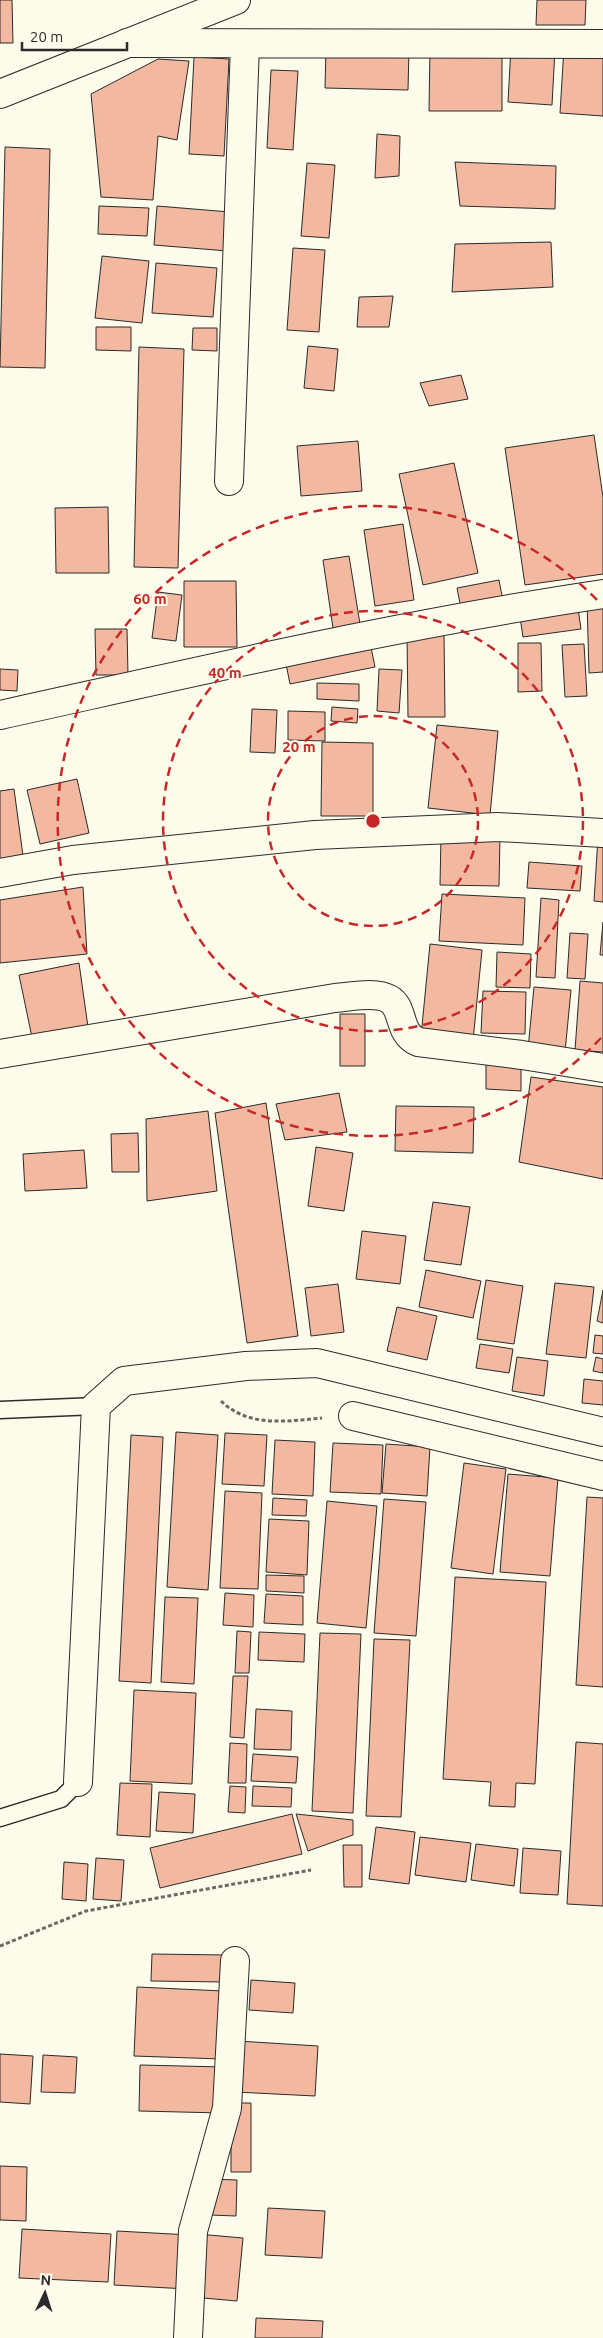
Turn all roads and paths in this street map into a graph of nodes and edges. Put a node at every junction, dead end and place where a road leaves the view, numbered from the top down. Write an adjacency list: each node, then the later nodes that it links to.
1 (236, 0): 2 (street)
2 (126, 43): 4 (street); 5 (street)
3 (603, 44): 4 (street)
4 (245, 45): 6 (street)
5 (0, 94)
6 (229, 481)
7 (603, 594): 8 (street)
8 (0, 715)
9 (603, 833): 10 (street)
10 (0, 873)
11 (0, 1054): 12 (street)
12 (603, 1068)
13 (192, 1373): 14 (street); 15 (street); 17 (path)
14 (452, 1396): 18 (street); 19 (street)
15 (96, 1406): 16 (lane); 21 (street)
16 (0, 1410)
17 (353, 1416): 19 (street)
18 (603, 1432)
19 (445, 1438): 20 (street)
20 (603, 1476)
21 (78, 1782): 22 (lane)
22 (0, 1818)
23 (311, 1870): 24 (path)
24 (0, 1946)
25 (235, 1961): 26 (street)
26 (188, 2338)

